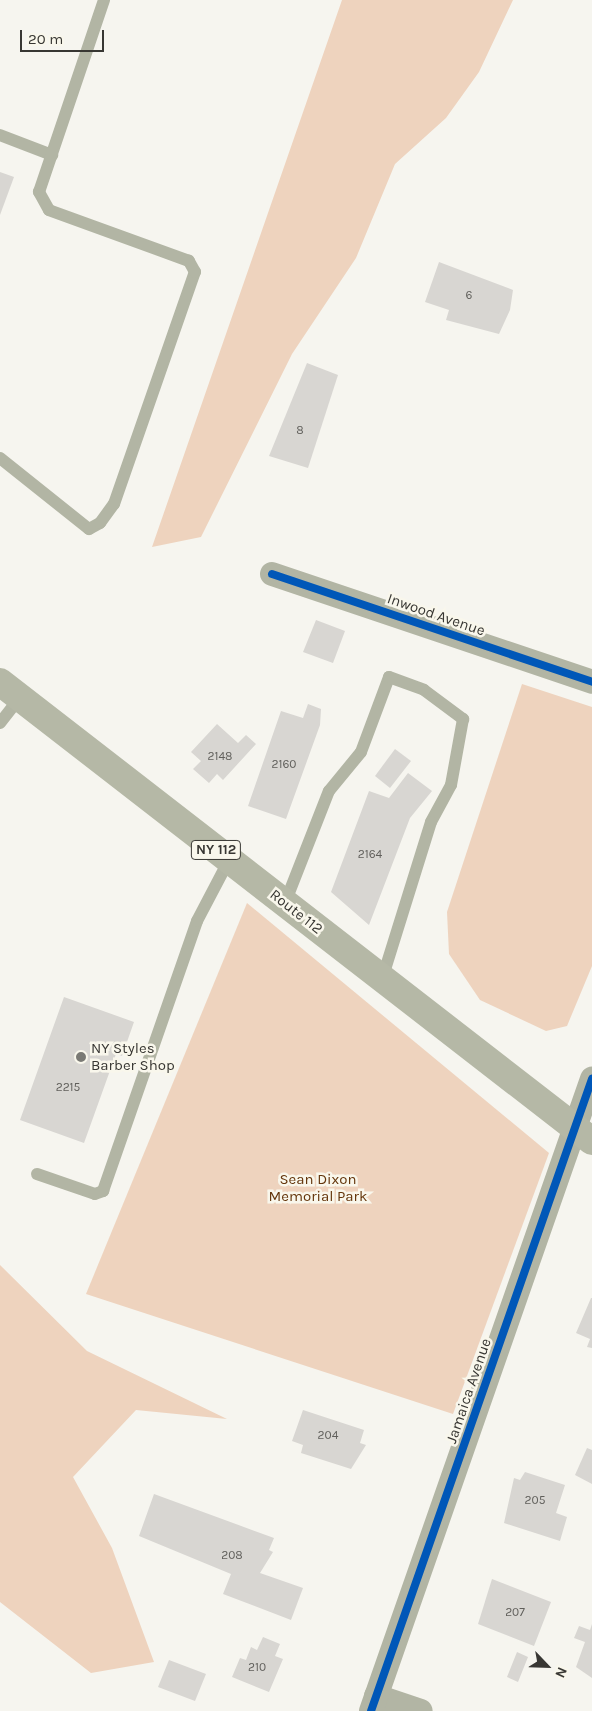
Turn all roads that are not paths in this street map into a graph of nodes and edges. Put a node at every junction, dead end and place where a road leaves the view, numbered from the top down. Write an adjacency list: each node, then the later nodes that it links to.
1 (104, 0): 3 (lane)
2 (0, 135): 3 (lane)
3 (52, 155): 4 (lane)
4 (0, 458)
5 (272, 574): 6 (street, Inwood Avenue)
6 (592, 682)
7 (10, 689): 8 (lane); 9 (main road, Route 112 / NY 112)
8 (0, 723)
9 (229, 860): 10 (main road, Route 112 / NY 112); 14 (lane)
10 (285, 903): 11 (main road, Route 112 / NY 112); 11 (lane)
11 (382, 979): 13 (main road, Route 112 / NY 112)
12 (592, 1079): 13 (street, Jamaica Avenue)
13 (584, 1135): 15 (street, Jamaica Avenue)
14 (37, 1174)
15 (373, 1704): 16 (street)
16 (421, 1711)

